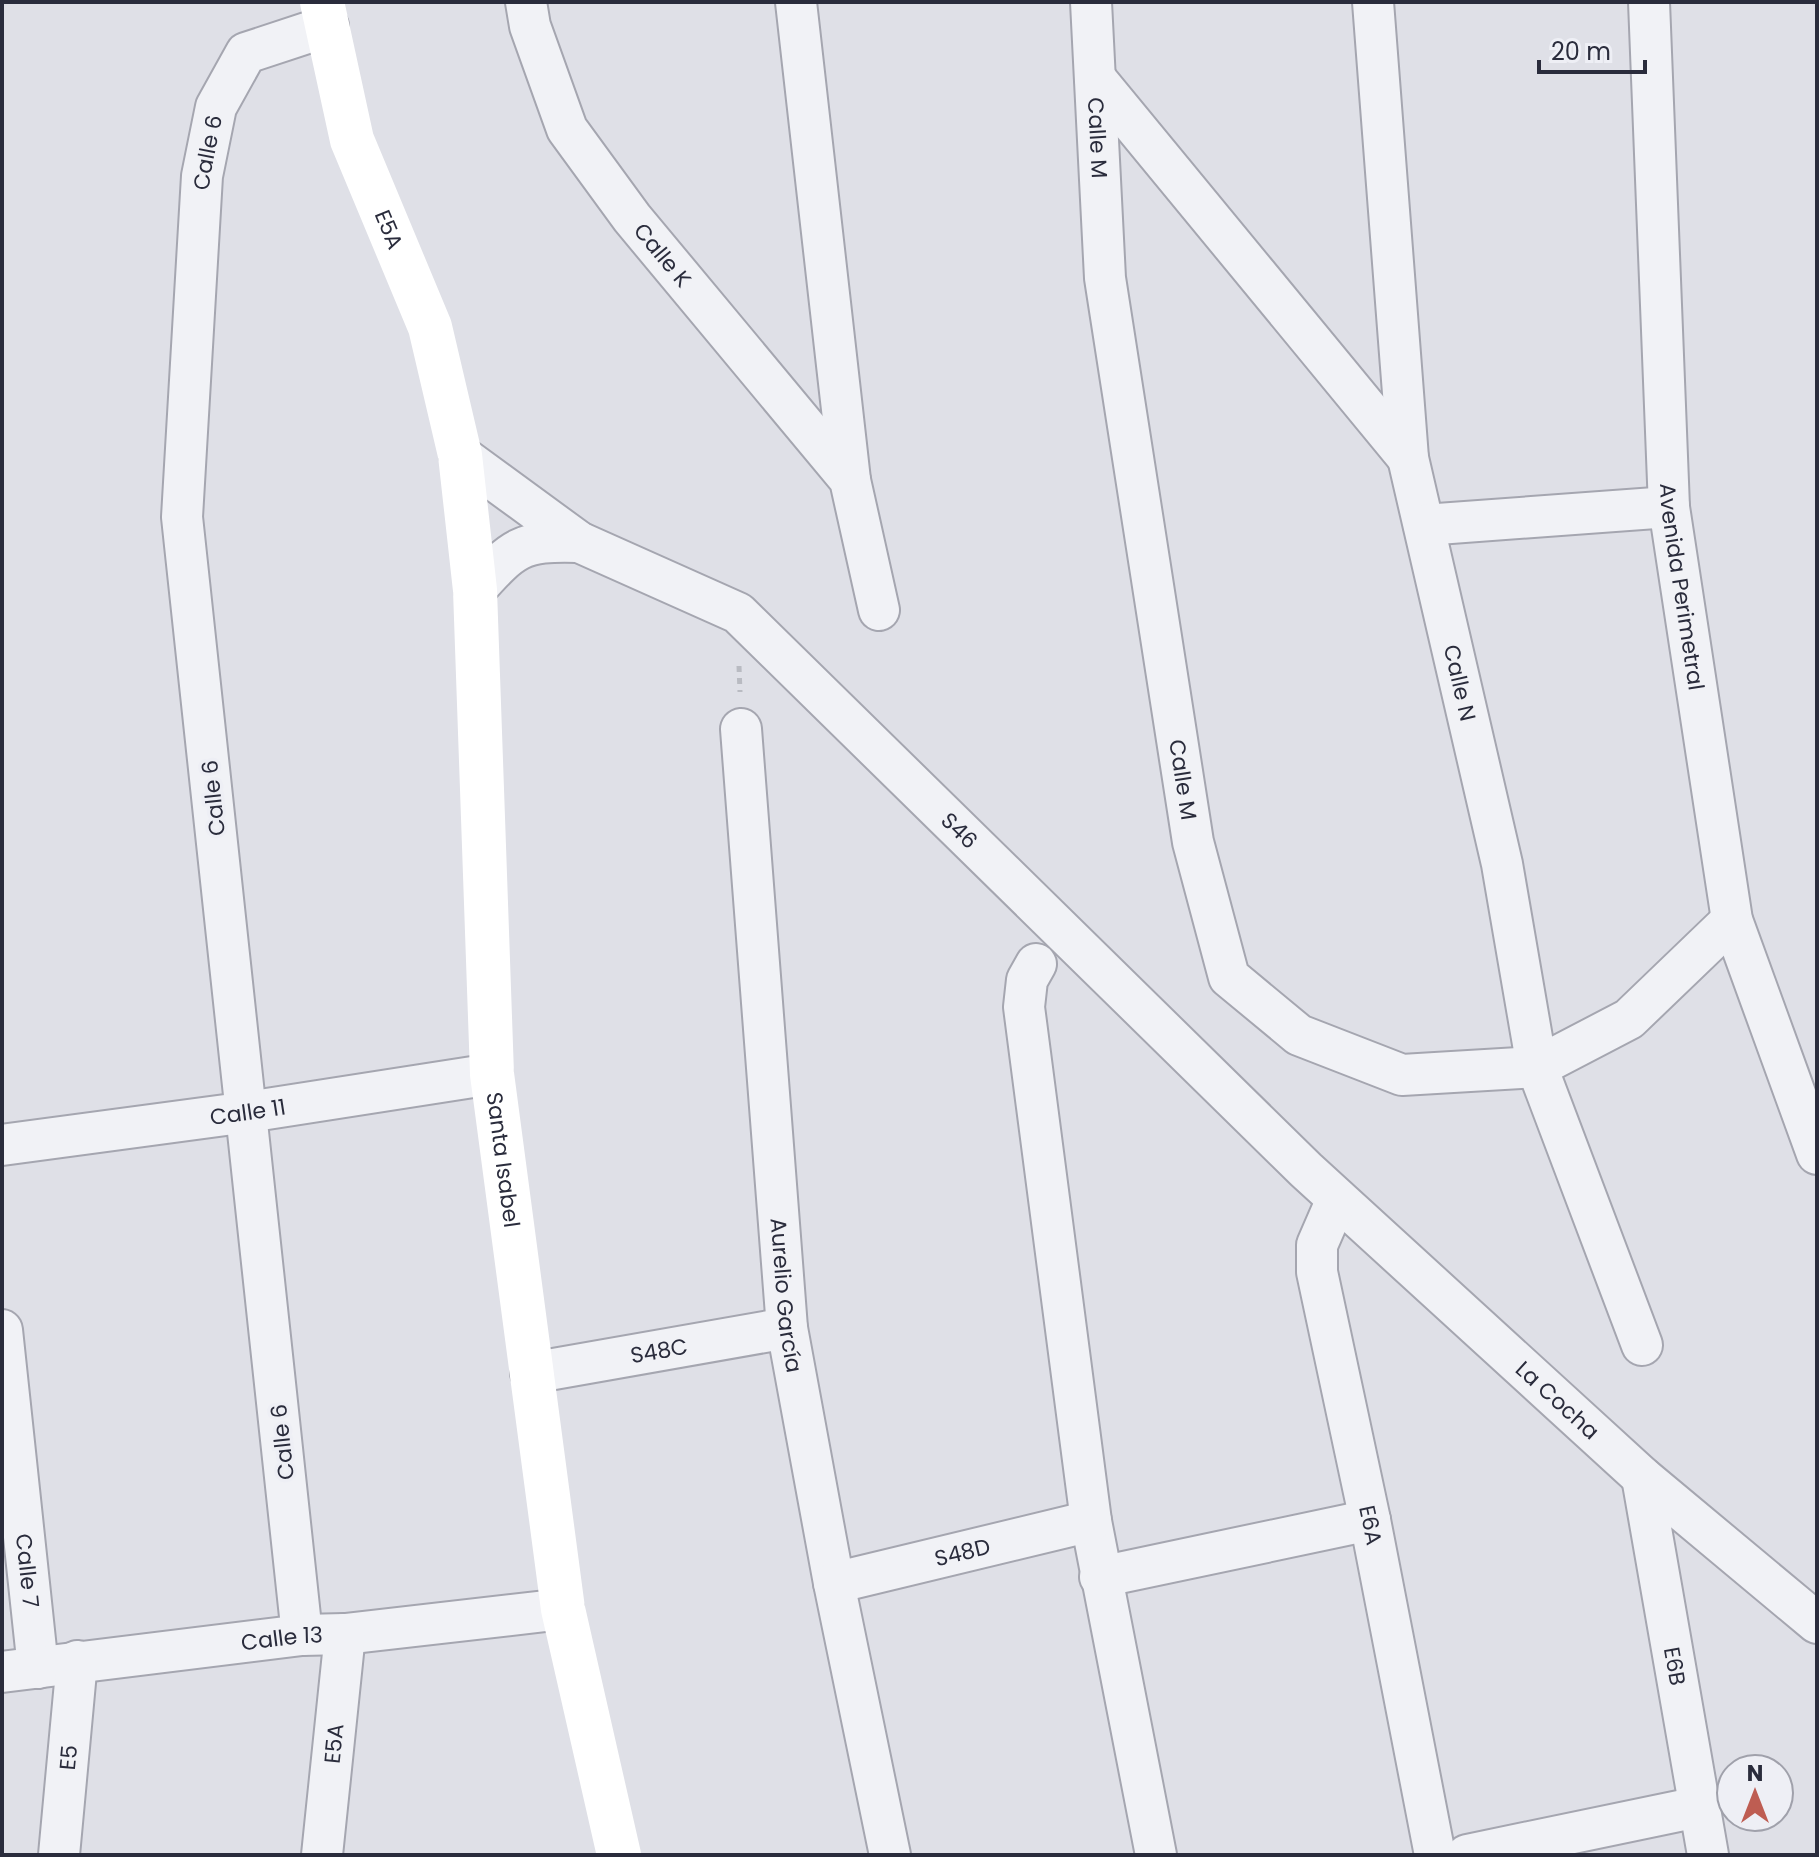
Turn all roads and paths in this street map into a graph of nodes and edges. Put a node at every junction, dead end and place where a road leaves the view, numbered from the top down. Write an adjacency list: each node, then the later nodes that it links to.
1 (526, 2): 10 (street, Calle K)
2 (796, 2): 10 (street, Calle K)
3 (1091, 2): 7 (street, Calle M)
4 (1373, 2): 9 (street, Calle N)
5 (1649, 2): 11 (street, Avenida Perimetral)
6 (325, 8): 8 (street, E5A); 21 (street, Calle 6)
7 (1095, 78): 9 (street); 19 (street, Calle M)
8 (460, 455): 13 (street, S46); 14 (street, Santa Isabel)
9 (1408, 458): 12 (street, Calle N)
10 (850, 480): 15 (street, Calle K)
11 (1669, 507): 12 (street); 17 (street, Avenida Perimetral)
12 (1424, 525): 19 (street, Calle N)
13 (579, 542): 14 (street, S46); 24 (street, S46)
14 (475, 590): 20 (street, Santa Isabel)
15 (879, 610)
16 (741, 729): 26 (street, Aurelio García)
17 (1732, 920): 19 (street, Calle M); 23 (street, Avenida Perimetral)
18 (1036, 964): 32 (street)
19 (1537, 1067): 28 (street, Calle N)
20 (492, 1074): 21 (street, Calle 11); 29 (street, Santa Isabel)
21 (248, 1112): 22 (street, Calle 11); 38 (street, Calle 6)
22 (2, 1145)
23 (1817, 1154)
24 (1306, 1170): 25 (street, La Cocha)
25 (1337, 1199): 30 (street, La Cocha); 31 (street, E6A)
26 (787, 1328): 29 (street, S48C); 34 (street, Aurelio García)
27 (2, 1330): 40 (street, Calle 7)
28 (1642, 1345)
29 (531, 1373): 35 (street, Santa Isabel)
30 (1642, 1477): 36 (street, La Cocha); 41 (street, E6B)
31 (1370, 1520): 33 (street); 47 (street, E6A)
32 (1091, 1521): 33 (street); 34 (street, S48D)
33 (1100, 1577): 46 (street)
34 (834, 1583): 45 (street, Aurelio García)
35 (563, 1609): 37 (street, Calle 13); 44 (street, Santa Isabel)
36 (1817, 1623)
37 (345, 1634): 38 (street, Calle 13); 43 (street, E5A)
38 (302, 1635): 39 (street, Calle 13)
39 (77, 1661): 40 (street, Calle 13); 42 (street, E5)
40 (20, 1670)
41 (1698, 1807): 48 (street); 49 (street, E6B)
42 (59, 1855)
43 (322, 1855)
44 (619, 1855)
45 (890, 1855)
46 (1156, 1855)
47 (1435, 1855)
48 (1467, 1855)
49 (1708, 1855)

